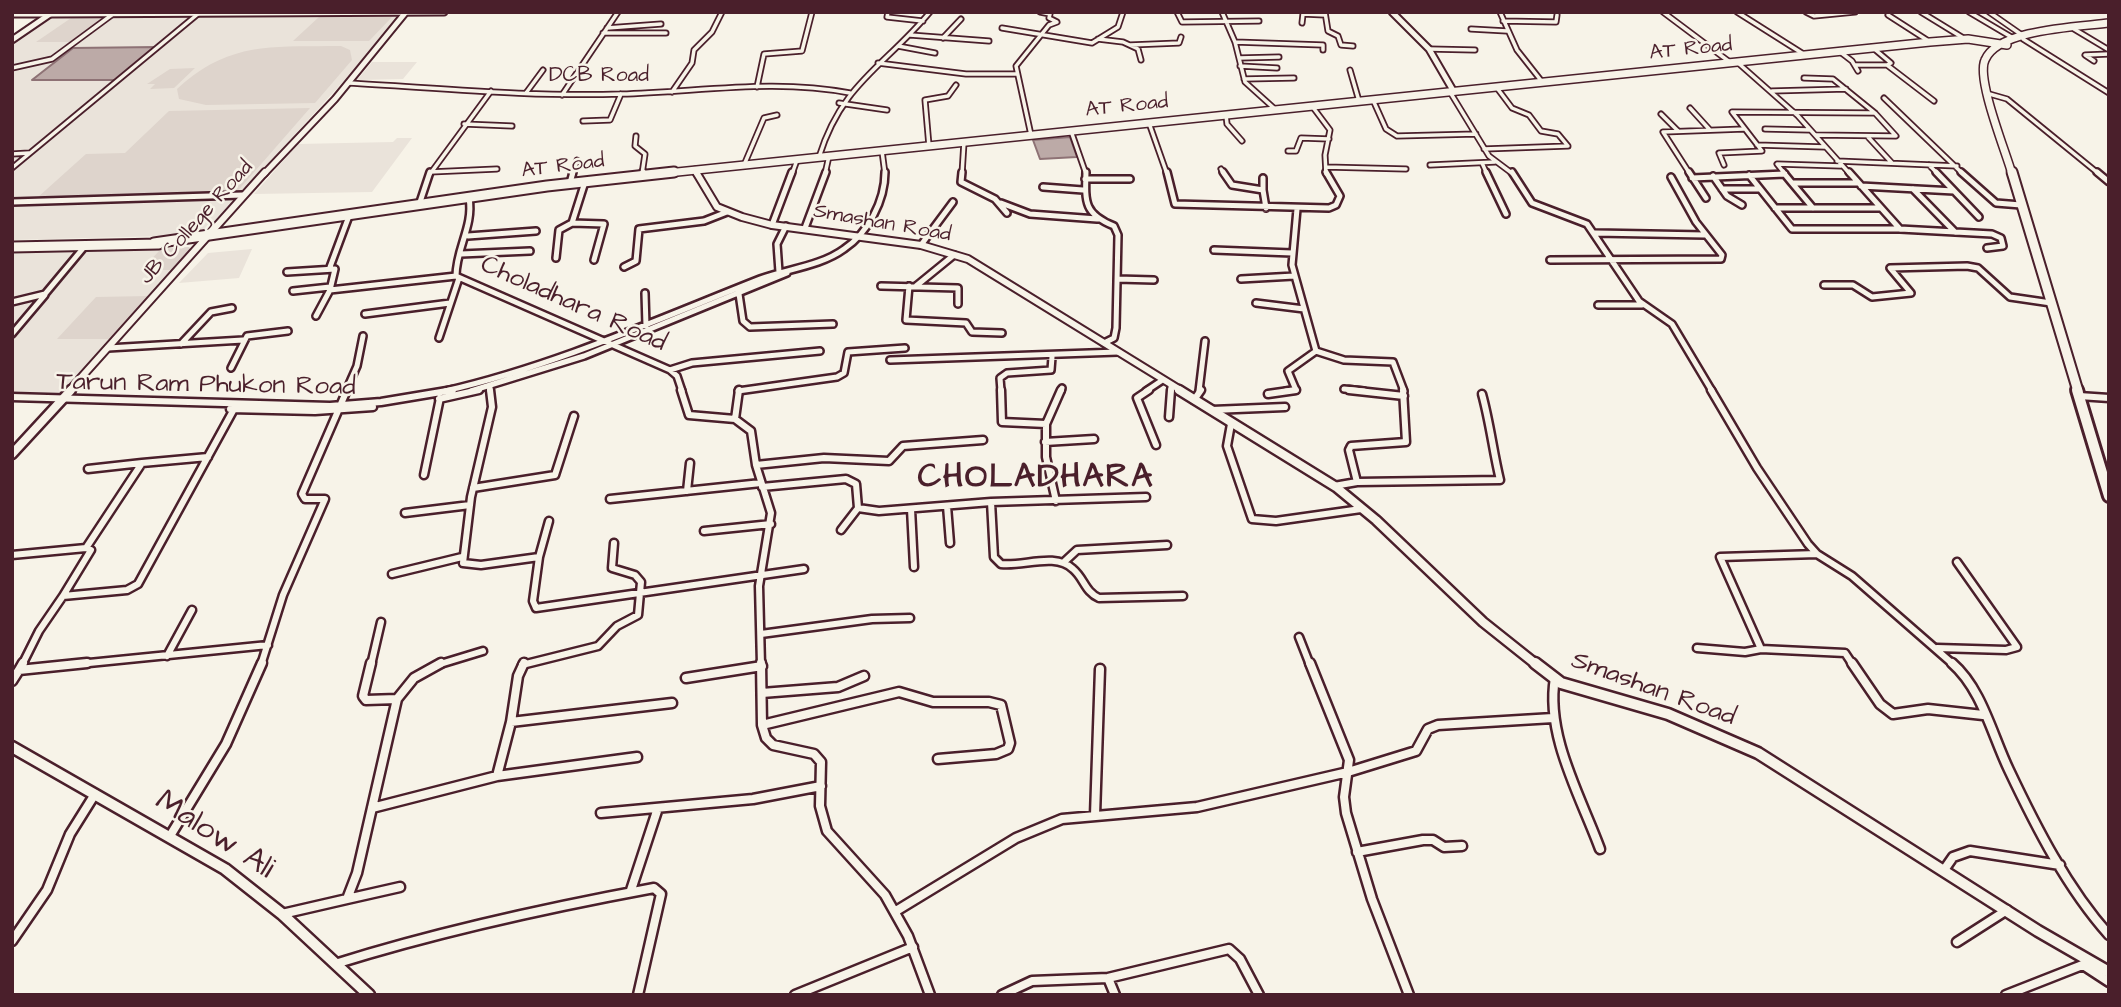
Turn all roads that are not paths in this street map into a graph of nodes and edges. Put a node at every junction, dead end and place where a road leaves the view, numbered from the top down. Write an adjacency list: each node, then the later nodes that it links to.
1 (361, 12): 2 (main road); 27 (main road)
2 (406, 12): 3 (main road); 91 (street, JB College Road)
3 (444, 12)
4 (618, 12): 42 (street)
5 (722, 12): 98 (street)
6 (812, 12): 94 (street)
7 (888, 12): 35 (street)
8 (930, 12): 35 (street)
9 (1040, 12): 50 (street)
10 (1123, 12): 54 (street)
11 (1177, 12): 34 (street)
12 (1222, 12): 34 (street)
13 (1392, 12): 66 (street)
14 (1500, 12): 37 (street)
15 (1663, 12): 76 (street)
16 (1737, 12): 71 (street)
17 (1806, 12): 18 (street)
18 (1855, 12)
19 (1921, 12): 55 (street)
20 (1969, 12): 60 (street)
21 (1989, 12): 52 (street)
22 (51, 13): 23 (main road); 29 (street); 56 (main road)
23 (101, 13): 30 (main road)
24 (199, 13): 25 (main road); 30 (main road); 145 (street)
25 (210, 13): 26 (main road)
26 (246, 13): 27 (main road)
27 (274, 13)
28 (1325, 13): 38 (street); 63 (street)
29 (12, 14)
30 (113, 14): 82 (street)
31 (1557, 15): 37 (street)
32 (1888, 15): 58 (street)
33 (961, 19): 53 (street)
34 (1226, 20): 36 (street); 59 (street)
35 (923, 21): 49 (street)
36 (1259, 21)
37 (1503, 21): 46 (street)
38 (1302, 23)
39 (661, 24): 42 (street)
40 (2090, 25): 41 (highway); 45 (highway); 52 (highway)
41 (2107, 25)
42 (607, 28): 47 (street)
43 (1002, 28): 50 (street)
44 (1471, 29): 46 (street)
45 (2074, 29): 52 (highway); 69 (street)
46 (1507, 31): 92 (street)
47 (603, 33): 48 (street); 106 (street)
48 (666, 33)
49 (911, 35): 53 (street); 62 (street)
50 (1041, 36): 54 (street); 87 (street)
51 (1181, 37): 61 (street)
52 (2022, 37): 60 (highway); 104 (street)
53 (943, 38): 57 (street)
54 (1098, 39): 61 (street)
55 (1969, 39): 58 (highway, AT Road); 60 (highway); 60 (highway, AT Road)
56 (12, 40)
57 (989, 41)
58 (1930, 41): 64 (highway, AT Road)
59 (1235, 43): 65 (street); 73 (street)
60 (2004, 43): 81 (highway); 81 (highway)
61 (1130, 45): 74 (street)
62 (898, 46): 70 (street); 77 (street)
63 (1353, 46)
64 (1872, 47): 68 (highway, AT Road); 79 (street)
65 (1323, 50)
66 (1429, 50): 67 (street); 99 (street)
67 (1475, 50)
68 (1839, 51): 71 (highway, AT Road); 78 (street)
69 (2109, 52): 75 (street)
70 (934, 53)
71 (1805, 55): 76 (highway, AT Road)
72 (1279, 57): 73 (street)
73 (1239, 58): 80 (street)
74 (1141, 60)
75 (2094, 61)
76 (1734, 62): 92 (highway, AT Road); 100 (street)
77 (878, 63): 87 (street); 102 (street)
78 (1855, 65): 79 (street); 86 (street)
79 (1887, 65): 110 (street)
80 (1240, 66): 83 (street); 90 (street)
81 (1986, 67): 103 (highway)
82 (12, 68)
83 (1278, 68)
84 (543, 70): 101 (street)
85 (1350, 70): 109 (street)
86 (1858, 71)
87 (1016, 74): 132 (street)
88 (1294, 78): 90 (street)
89 (1804, 78): 96 (street)
90 (1244, 79): 115 (street)
91 (348, 83): 97 (street, DCB Road); 189 (street, JB College Road)
92 (1543, 83): 95 (highway, AT Road)
93 (956, 85): 140 (street)
94 (757, 87): 98 (street, DCB Road); 102 (street, DCB Road)
95 (1497, 88): 99 (highway, AT Road); 142 (street)
96 (1846, 89): 100 (street); 117 (street)
97 (491, 91): 101 (street, DCB Road); 123 (street)
98 (671, 92): 105 (street, DCB Road)
99 (1452, 92): 108 (highway, AT Road); 131 (street)
100 (1772, 92): 116 (street)
101 (526, 93): 106 (street, DCB Road)
102 (850, 93): 111 (street)
103 (1986, 93): 178 (street); 197 (highway)
104 (2109, 93)
105 (621, 94): 106 (street, DCB Road); 121 (street)
106 (562, 95)
107 (1884, 98): 160 (street)
108 (1373, 100): 109 (highway, AT Road); 131 (street)
109 (1359, 101): 112 (highway, AT Road)
110 (1934, 101)
111 (839, 103): 114 (street); 148 (street)
112 (1312, 106): 115 (highway, AT Road); 136 (street)
113 (1690, 108): 127 (street)
114 (887, 110)
115 (1276, 110): 120 (highway, AT Road)
116 (1794, 112): 117 (street); 125 (street); 128 (street)
117 (1875, 113): 135 (street)
118 (1661, 114): 130 (street)
119 (777, 115): 156 (street)
120 (1226, 115): 122 (highway, AT Road); 137 (street)
121 (583, 121)
122 (1149, 123): 129 (highway, AT Road); 198 (street)
123 (464, 124): 124 (street); 167 (street)
124 (512, 126)
125 (1744, 129): 127 (street); 139 (street)
126 (1765, 129): 128 (street)
127 (1710, 130): 130 (street)
128 (1810, 130): 133 (street)
129 (1071, 131): 132 (highway, AT Road); 175 (street)
130 (1678, 131): 174 (street)
131 (1476, 134): 142 (street)
132 (1031, 135): 138 (highway, AT Road)
133 (1816, 135): 135 (street); 141 (street)
134 (636, 136): 169 (street)
135 (1868, 137): 154 (street)
136 (1329, 139): 144 (street); 161 (street)
137 (1242, 141)
138 (964, 142): 140 (highway, AT Road); 194 (street)
139 (1757, 145): 141 (street); 155 (street)
140 (929, 146): 143 (highway, AT Road)
141 (1825, 147): 151 (street)
142 (1484, 149): 152 (street)
143 (882, 151): 147 (highway, AT Road); 217 (street, Tarun Ram Phukon Road)
144 (1288, 152)
145 (29, 153): 146 (street); 162 (street)
146 (12, 154)
147 (830, 156): 148 (highway, AT Road); 212 (street)
148 (819, 157): 150 (highway, AT Road)
149 (577, 160): 179 (street)
150 (797, 160): 156 (highway, AT Road); 210 (street)
151 (1837, 161): 154 (street); 159 (street)
152 (1497, 162): 153 (street); 216 (street)
153 (1482, 163): 157 (street); 205 (street)
154 (1892, 163): 158 (street)
155 (1724, 164)
156 (744, 165): 166 (highway, AT Road)
157 (1430, 165)
158 (1929, 165): 160 (street); 188 (street)
159 (1842, 166): 168 (street); 181 (street)
160 (1957, 166): 197 (street)
161 (1326, 167): 164 (street); 202 (street)
162 (12, 168)
163 (1221, 169): 187 (street)
164 (1406, 169)
165 (497, 170): 167 (street)
166 (695, 170): 169 (highway, AT Road); 203 (street)
167 (430, 172): 195 (street)
168 (1785, 174): 171 (street); 180 (street)
169 (642, 176): 177 (highway, AT Road)
170 (1713, 176): 171 (street); 174 (street); 183 (street)
171 (1749, 176): 184 (street)
172 (1671, 177): 218 (street)
173 (1263, 178): 187 (street)
174 (1692, 178): 191 (street)
175 (1085, 179): 176 (street); 186 (street)
176 (1130, 179)
177 (585, 182): 179 (highway, AT Road); 209 (street)
178 (2109, 182)
179 (569, 183): 190 (highway, AT Road)
180 (1793, 183): 181 (street); 200 (street)
181 (1860, 185): 185 (street); 201 (street)
182 (1043, 187): 186 (street)
183 (1722, 189): 184 (street); 196 (street)
184 (1760, 189): 199 (street)
185 (1913, 189): 188 (street); 215 (street)
186 (1083, 190): 208 (street)
187 (1264, 190): 198 (street)
188 (1954, 191): 207 (street)
189 (243, 195): 192 (street); 220 (street, JB College Road)
190 (469, 198): 195 (highway, AT Road); 219 (street, Choladhara Road)
191 (1706, 198)
192 (12, 202)
193 (953, 202): 221 (street)
194 (1001, 203): 204 (street); 208 (street)
195 (419, 205): 206 (highway, AT Road)
196 (1742, 205)
197 (2021, 205): 256 (highway)
198 (1266, 208): 202 (street)
199 (1775, 208): 200 (street); 213 (street)
200 (1813, 208): 201 (street)
201 (1881, 208): 213 (street)
202 (1297, 209): 227 (street)
203 (727, 212): 210 (street, Smashan Road); 235 (street)
204 (1007, 213)
205 (1506, 214)
206 (349, 216): 220 (highway, AT Road); 234 (street)
207 (1979, 217)
208 (1097, 219): 241 (street)
209 (572, 223): 230 (street); 231 (street)
210 (772, 225): 211 (street, Smashan Road)
211 (786, 226): 212 (street, Smashan Road); 238 (street)
212 (805, 228): 217 (street, Smashan Road)
213 (1900, 229): 215 (street)
214 (536, 231): 219 (street)
215 (1955, 232): 224 (street)
216 (1595, 233): 218 (street); 233 (street)
217 (860, 234): 221 (street, Smashan Road); 236 (street, Tarun Ram Phukon Road)
218 (1705, 234): 233 (street)
219 (468, 236): 228 (street, Choladhara Road)
220 (206, 239): 222 (highway, AT Road); 276 (street, JB College Road)
221 (921, 245): 229 (street, Smashan Road)
222 (85, 246): 223 (highway, AT Road); 251 (street)
223 (12, 247)
224 (1987, 248)
225 (1214, 250): 227 (street)
226 (530, 251): 228 (street)
227 (1292, 253): 239 (street)
228 (461, 254): 240 (street, Choladhara Road)
229 (954, 255): 247 (street); 273 (street, Smashan Road)
230 (556, 258)
231 (594, 260)
232 (1550, 260): 233 (street)
233 (1612, 260): 259 (street)
234 (330, 267): 237 (street); 248 (street)
235 (624, 267)
236 (794, 268): 238 (street, Tarun Ram Phukon Road); 252 (street, Tarun Ram Phukon Road)
237 (287, 272)
238 (779, 272): 265 (street, Tarun Ram Phukon Road)
239 (1294, 276): 242 (street); 261 (street)
240 (457, 277): 248 (street); 254 (street); 275 (street, Choladhara Road)
241 (1118, 279): 243 (street); 273 (street)
242 (1241, 279)
243 (1154, 280)
244 (1824, 285): 256 (street)
245 (881, 286): 246 (street)
246 (909, 286): 247 (street); 267 (street)
247 (916, 286): 257 (street)
248 (330, 289): 249 (street); 263 (street)
249 (293, 291)
250 (645, 293): 265 (street)
251 (46, 294): 253 (street); 268 (street)
252 (739, 295): 264 (street); 275 (street, Tarun Ram Phukon Road)
253 (12, 302)
254 (450, 303): 262 (street); 270 (street)
255 (1256, 303): 261 (street)
256 (2051, 303): 293 (highway)
257 (958, 304)
258 (1598, 305): 259 (street)
259 (1642, 305): 343 (street)
260 (232, 309): 274 (street)
261 (1304, 309): 279 (street)
262 (365, 314)
263 (316, 316)
264 (834, 324)
265 (646, 326): 275 (street, Tarun Ram Phukon Road)
266 (288, 331): 271 (street)
267 (1002, 333)
268 (12, 334)
269 (363, 337): 300 (street)
270 (439, 338)
271 (243, 340): 274 (street); 283 (street)
272 (1205, 341): 297 (street)
273 (1104, 343): 280 (street, Smashan Road)
274 (181, 344): 276 (street)
275 (610, 344): 284 (street, Choladhara Road); 286 (street, Tarun Ram Phukon Road); 300 (street, Tarun Ram Phukon Road)
276 (108, 348): 298 (street, JB College Road)
277 (905, 348): 305 (street)
278 (820, 351): 284 (street)
279 (1316, 351): 290 (street); 292 (street)
280 (1118, 352): 281 (street); 285 (street, Smashan Road)
281 (1052, 357): 282 (street); 306 (street)
282 (890, 360)
283 (231, 368)
284 (670, 370): 305 (street, Choladhara Road)
285 (1161, 381): 287 (street, Smashan Road); 311 (street)
286 (490, 387): 294 (street, Tarun Ram Phukon Road); 322 (street)
287 (1171, 387): 297 (street, Smashan Road); 304 (street)
288 (1062, 388): 306 (street)
289 (1344, 389): 292 (street)
290 (1268, 394)
291 (1482, 394): 319 (street)
292 (1404, 396): 319 (street)
293 (2079, 396): 295 (street); 324 (highway)
294 (440, 398): 300 (street, Tarun Ram Phukon Road); 318 (street)
295 (2109, 398)
296 (12, 399): 298 (street, Tarun Ram Phukon Road)
297 (1194, 400): 302 (street, Smashan Road)
298 (60, 401): 300 (street, Tarun Ram Phukon Road); 301 (street, Tarun Ram Phukon Road); 312 (street, JB College Road)
299 (1284, 407): 302 (street)
300 (339, 408): 301 (street, Tarun Ram Phukon Road); 361 (street)
301 (234, 409): 313 (street)
302 (1207, 410): 307 (street, Smashan Road)
303 (574, 416): 322 (street)
304 (1169, 417)
305 (735, 419): 316 (street)
306 (1046, 424): 310 (street)
307 (1231, 424): 321 (street, Smashan Road); 333 (street)
308 (1094, 439): 310 (street)
309 (983, 440): 316 (street)
310 (1045, 442): 327 (street)
311 (1156, 445)
312 (12, 454)
313 (208, 457): 314 (street); 354 (street)
314 (142, 463): 317 (street); 342 (street)
315 (690, 463): 323 (street)
316 (756, 465): 320 (street)
317 (88, 469)
318 (424, 475)
319 (1357, 482): 321 (street)
320 (762, 485): 323 (street); 331 (street); 336 (street)
321 (1334, 486): 333 (street, Smashan Road)
322 (473, 488): 329 (street)
323 (687, 491): 326 (street)
324 (2109, 496)
325 (1146, 497): 327 (street)
326 (610, 499)
327 (1056, 501): 328 (street)
328 (991, 502): 330 (street); 347 (street)
329 (470, 505): 334 (street); 345 (street)
330 (947, 506): 332 (street); 340 (street)
331 (858, 508): 332 (street); 337 (street)
332 (911, 509): 349 (street)
333 (1361, 509): 372 (street, Smashan Road)
334 (405, 513)
335 (549, 521): 346 (street)
336 (771, 524): 338 (street); 352 (street)
337 (842, 530)
338 (704, 531)
339 (614, 542): 353 (street)
340 (950, 543)
341 (1167, 545): 347 (street)
342 (86, 548): 344 (street); 354 (street)
343 (1817, 554): 363 (street); 364 (street)
344 (12, 555)
345 (462, 557): 346 (street); 351 (street)
346 (540, 557): 353 (street)
347 (1063, 562): 355 (street)
348 (1957, 562): 363 (street)
349 (914, 567)
350 (804, 569): 352 (street)
351 (392, 574)
352 (759, 575): 353 (street); 359 (street)
353 (642, 593): 379 (street)
354 (63, 596): 369 (street)
355 (1183, 596)
356 (192, 610): 366 (street)
357 (910, 618): 359 (street)
358 (382, 622): 375 (street)
359 (761, 634): 367 (street)
360 (1299, 637): 384 (street)
361 (268, 645): 366 (street); 392 (street)
362 (1697, 648): 364 (street)
363 (1936, 648): 377 (street)
364 (1761, 649): 377 (street)
365 (483, 651): 375 (street)
366 (167, 656): 369 (street)
367 (762, 666): 371 (street); 374 (street)
368 (1100, 669): 391 (street)
369 (19, 670): 373 (street)
370 (864, 677): 374 (street)
371 (686, 678)
372 (1555, 678): 378 (street); 397 (street, Smashan Road)
373 (12, 681)
374 (762, 692): 380 (street)
375 (397, 699): 388 (street)
376 (672, 703): 379 (street)
377 (1983, 715): 396 (street)
378 (1553, 718): 384 (street); 394 (street)
379 (511, 722): 385 (street)
380 (762, 725): 383 (street); 386 (street)
381 (12, 747): 387 (street, Malow Ali)
382 (637, 757): 385 (street)
383 (938, 758)
384 (1348, 772): 391 (street); 395 (street)
385 (497, 776): 388 (street)
386 (821, 786): 389 (street); 401 (street)
387 (94, 794): 392 (street, Malow Ali); 405 (street)
388 (372, 808): 400 (street)
389 (658, 808): 390 (street); 399 (street)
390 (601, 813)
391 (1095, 815): 401 (street)
392 (170, 836): 403 (street, Malow Ali)
393 (1462, 846): 395 (street)
394 (1600, 849)
395 (1357, 852): 420 (street)
396 (2060, 865): 397 (street); 404 (street)
397 (1944, 870): 402 (street, Smashan Road)
398 (400, 887): 400 (street)
399 (631, 890): 409 (street); 414 (street)
400 (347, 899): 403 (street)
401 (896, 911): 407 (street)
402 (2007, 911): 406 (street); 408 (street, Smashan Road)
403 (282, 914): 409 (street, Malow Ali)
404 (2109, 935)
405 (12, 941)
406 (1957, 942)
407 (913, 947): 415 (street); 416 (street)
408 (2087, 963): 410 (street, Smashan Road); 412 (street); 421 (street)
409 (335, 964): 413 (street, Malow Ali)
410 (2109, 972)
411 (1108, 978): 417 (street); 418 (street); 419 (street)
412 (2109, 982)
413 (369, 995)
414 (638, 995)
415 (795, 995)
416 (930, 995)
417 (1002, 995)
418 (1115, 995)
419 (1259, 995)
420 (1409, 995)
421 (2006, 995)

